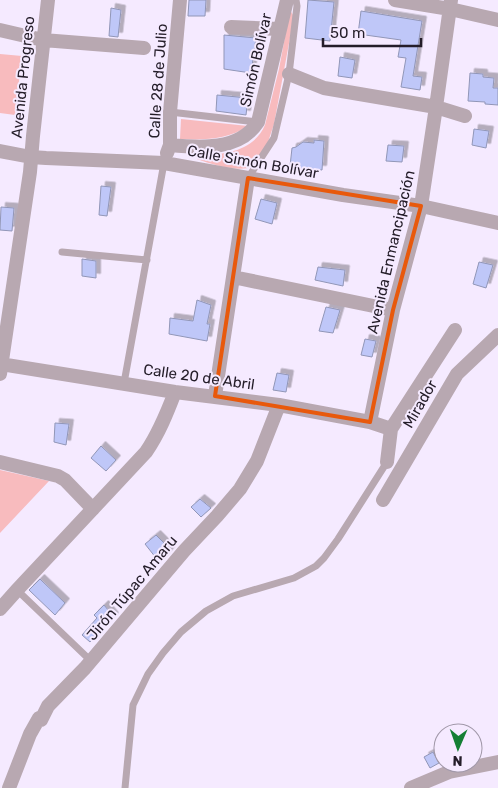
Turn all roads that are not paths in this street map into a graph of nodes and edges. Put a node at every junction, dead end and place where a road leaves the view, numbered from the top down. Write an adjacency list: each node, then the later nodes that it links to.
1 (48, 0): 11 (street, Avenida Progreso)
2 (180, 0): 15 (street, Calle 28 de Julio)
3 (287, 0): 9 (street, Simón Bolívar)
4 (296, 0): 13 (lane)
5 (395, 0): 6 (street)
6 (450, 5): 7 (street); 14 (street, Avenida Enmancipación)
7 (498, 20)
8 (232, 27): 9 (street)
9 (279, 29): 17 (street, Simón Bolívar)
10 (0, 30): 11 (street)
11 (43, 40): 12 (street); 20 (street, Avenida Progreso)
12 (144, 48)
13 (289, 74): 14 (street); 22 (lane)
14 (436, 107): 16 (street); 23 (street, Avenida Enmancipación)
15 (170, 112): 17 (lane); 18 (street, Calle 28 de Julio)
16 (465, 116)
17 (258, 122): 18 (street, Simón Bolívar)
18 (170, 145): 21 (street, Calle 28 de Julio)
19 (0, 151): 20 (street, Calle Simón Bolívar)
20 (32, 157): 21 (street, Calle Simón Bolívar); 31 (street, Avenida Progreso)
21 (164, 163): 22 (street, Calle Simón Bolívar); 26 (lane)
22 (248, 178): 23 (street, Calle Simón Bolívar); 27 (street)
23 (421, 206): 24 (street, Calle Simón Bolívar); 28 (street, Avenida Enmancipación)
24 (498, 224)
25 (62, 252): 26 (lane)
26 (146, 260): 32 (lane)
27 (233, 277): 28 (street); 34 (street)
28 (393, 310): 36 (street, Avenida Enmancipación)
29 (455, 330): 37 (street)
30 (498, 335): 40 (street, Mirador)
31 (0, 368): 32 (street, Calle 20 de Abril)
32 (124, 383): 33 (street, Calle 20 de Abril)
33 (175, 392): 34 (street, Calle 20 de Abril); 41 (street)
34 (215, 396): 35 (street, Calle 20 de Abril)
35 (279, 405): 36 (street, Calle 20 de Abril); 44 (street, Jirón Túpac Amaru)
36 (370, 422): 37 (street, Calle 20 de Abril)
37 (391, 429): 39 (street)
38 (0, 462): 41 (street)
39 (387, 462): 47 (lane)
40 (383, 500)
41 (93, 509): 42 (street)
42 (17, 590): 43 (street); 44 (lane)
43 (0, 609)
44 (91, 661): 46 (street, Jirón Túpac Amaru)
45 (498, 762): 48 (street)
46 (9, 788)
47 (125, 788)
48 (411, 788)

